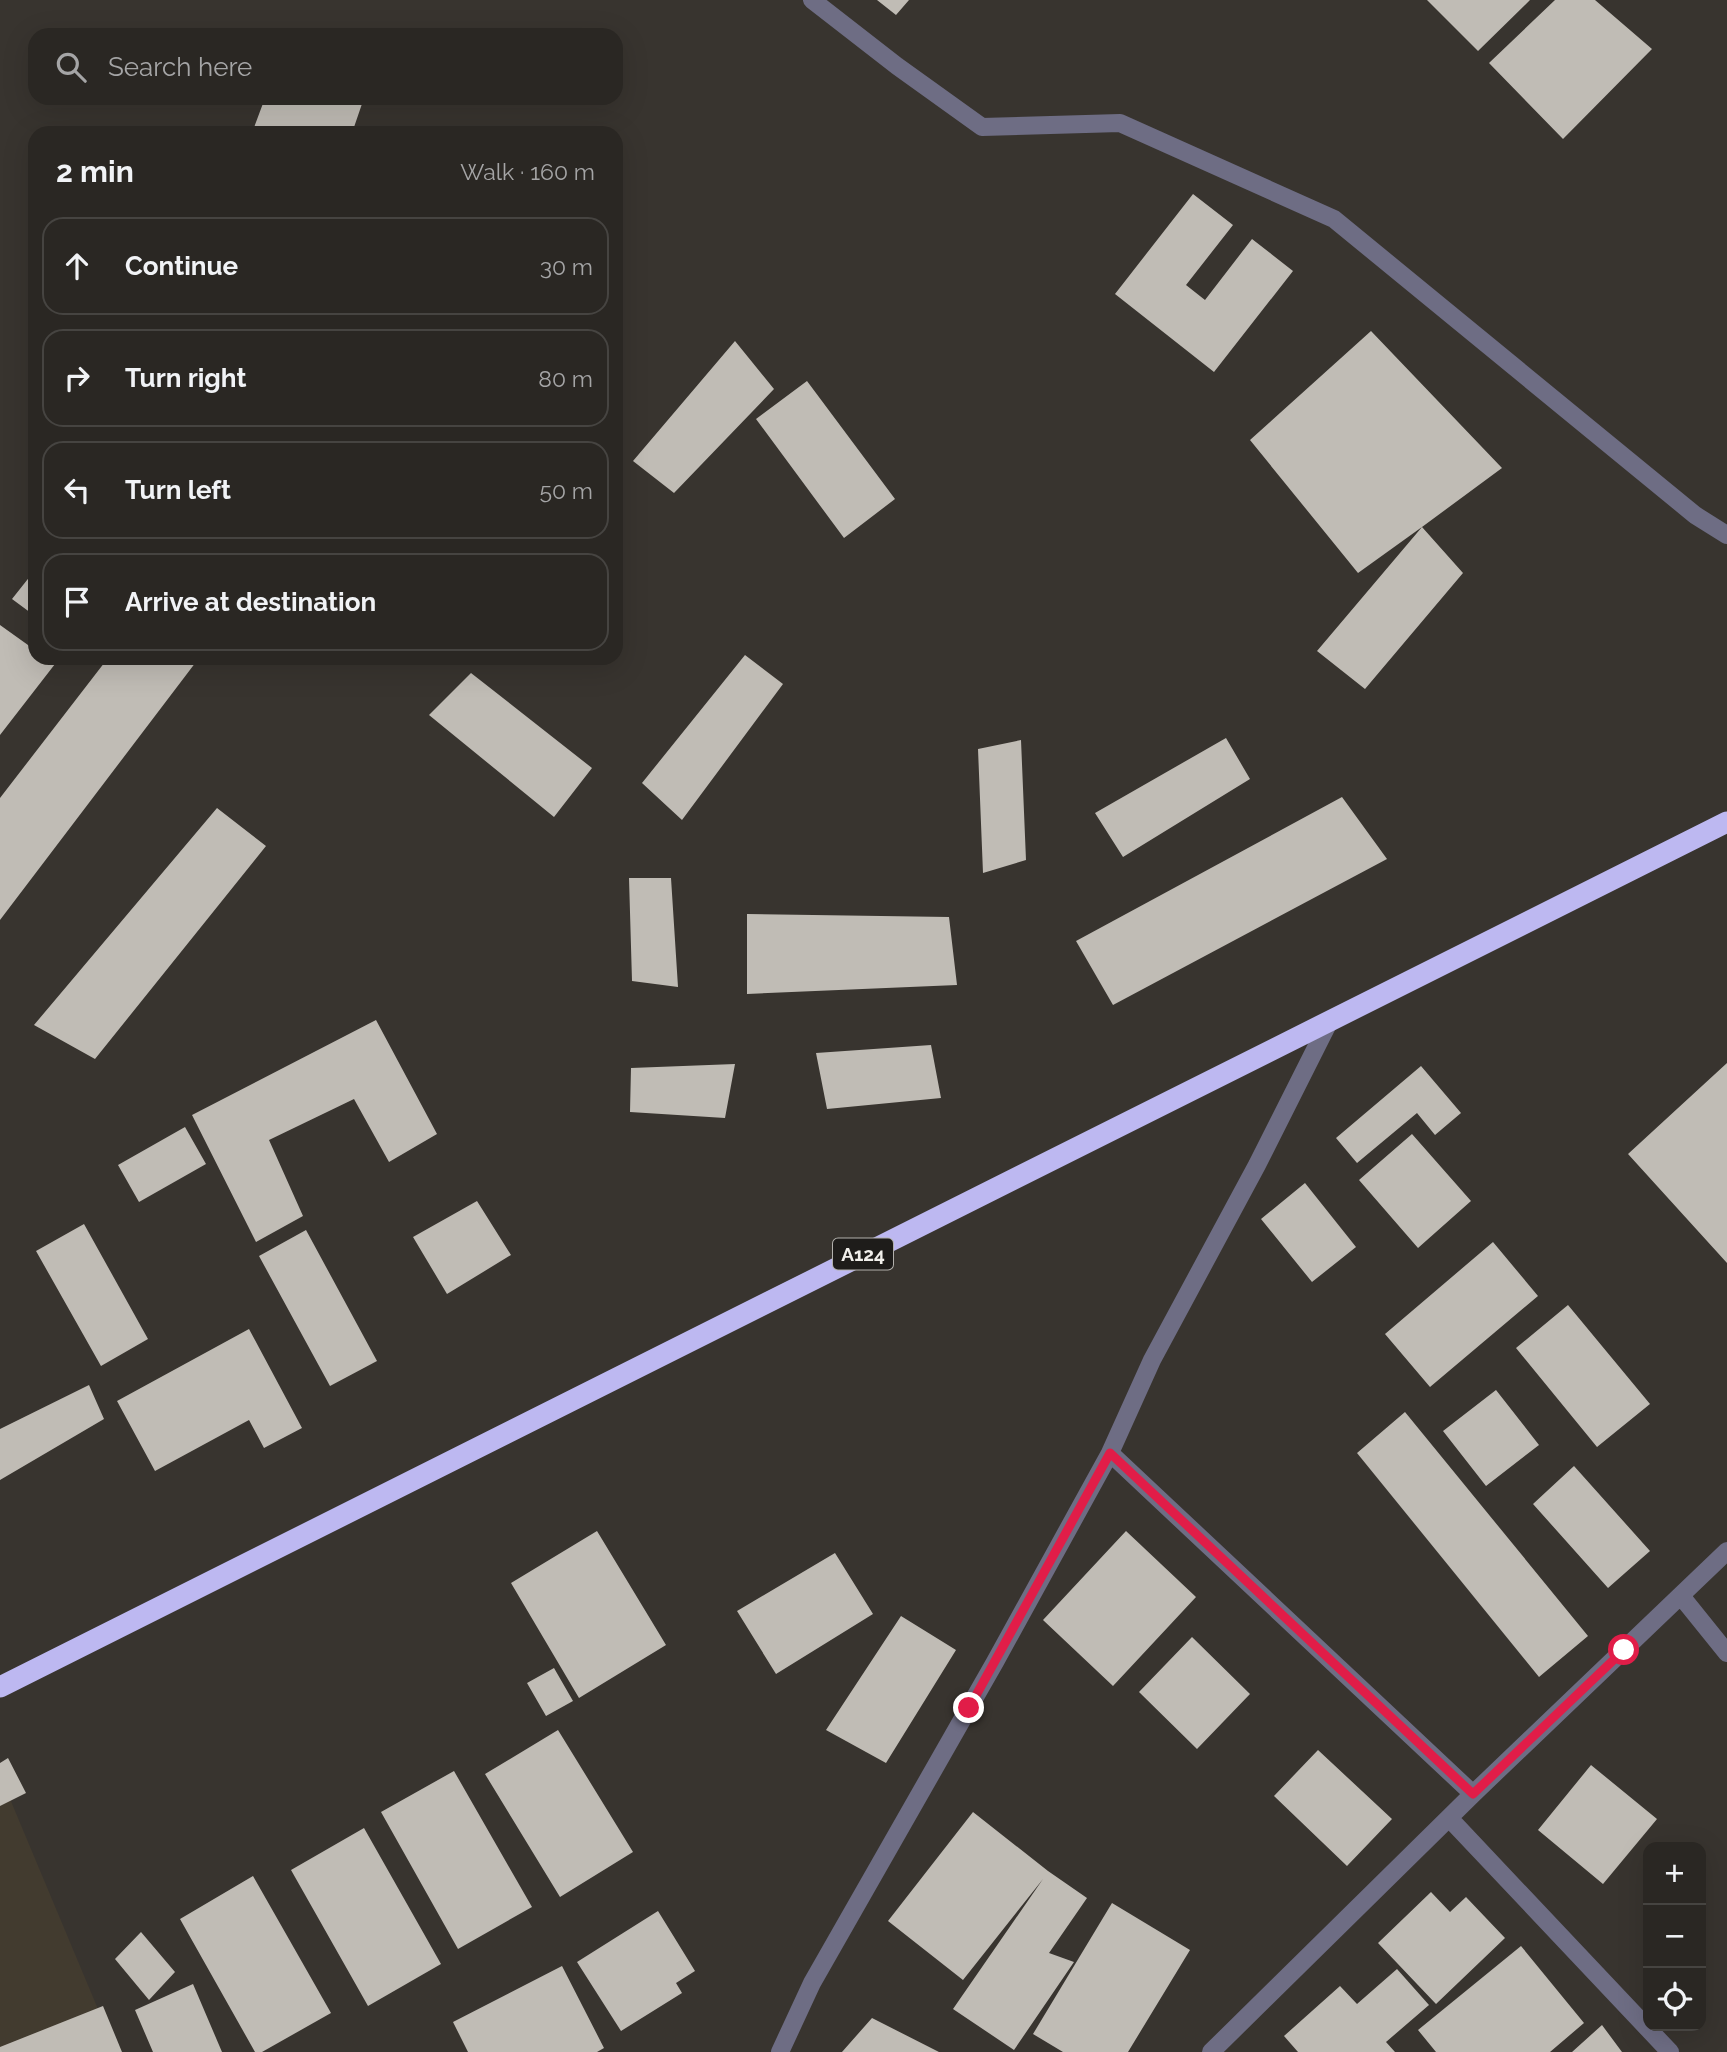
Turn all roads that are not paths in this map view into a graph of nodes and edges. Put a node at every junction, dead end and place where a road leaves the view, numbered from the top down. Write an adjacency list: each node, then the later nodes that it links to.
1 (812, 0): 2 (street)
2 (1727, 535)
3 (1727, 822): 4 (highway, A124)
4 (1330, 1020): 5 (street); 9 (highway, A124)
5 (1110, 1453): 10 (street); 12 (street)
6 (1727, 1551): 7 (street)
7 (1681, 1596): 8 (street); 10 (street)
8 (1727, 1653)
9 (0, 1687)
10 (1473, 1794): 11 (street)
11 (1450, 1818): 13 (street); 14 (street)
12 (780, 2052)
13 (1211, 2052)
14 (1670, 2052)

